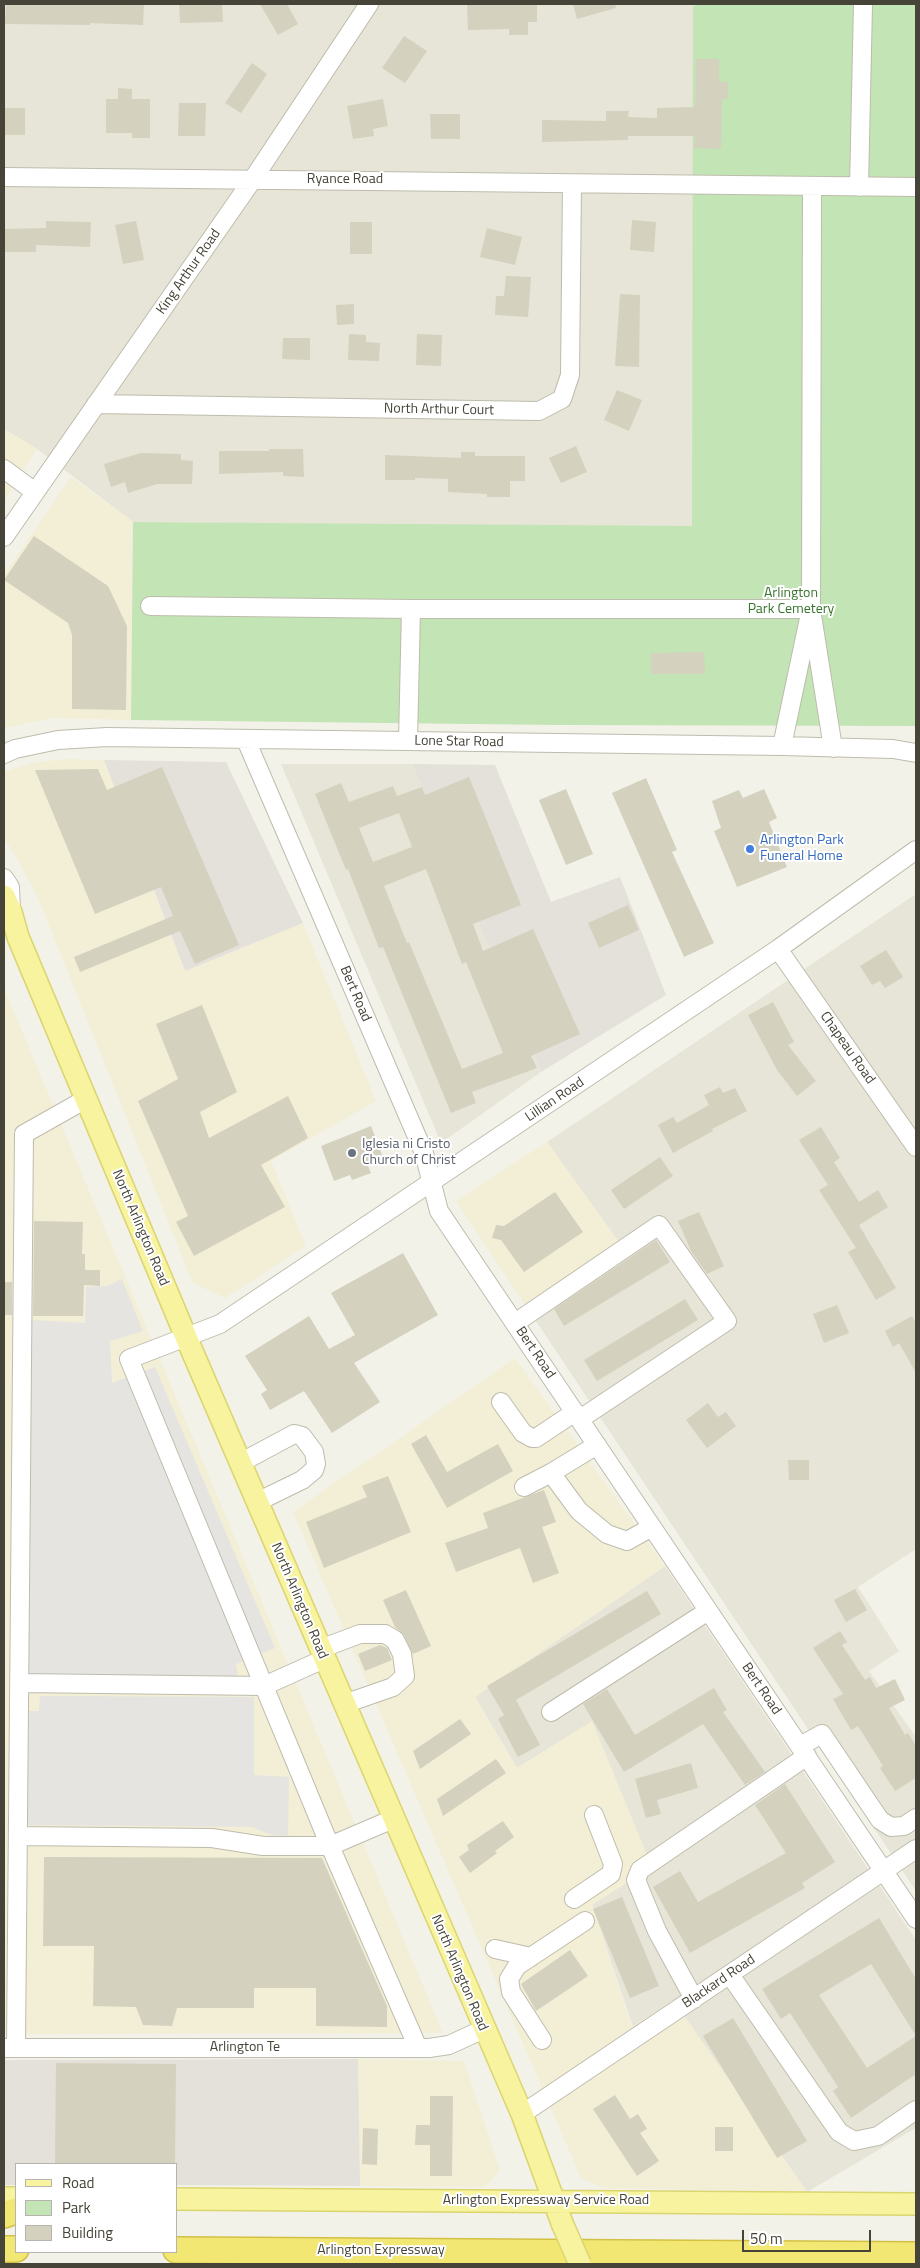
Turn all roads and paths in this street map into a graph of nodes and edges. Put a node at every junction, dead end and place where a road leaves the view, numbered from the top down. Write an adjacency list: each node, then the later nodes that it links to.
1 (369, 4): 4 (street, King Arthur Road)
2 (863, 4): 7 (street)
3 (4, 177): 4 (street, Ryance Road)
4 (253, 180): 5 (street, Ryance Road); 9 (street, King Arthur Road)
5 (572, 184): 6 (street, Ryance Road); 9 (street, North Arthur Court)
6 (812, 186): 7 (street, Ryance Road); 15 (street)
7 (859, 187): 8 (street, Ryance Road)
8 (916, 187)
9 (96, 404): 11 (street, King Arthur Road)
10 (4, 469): 11 (street)
11 (35, 492): 12 (street, King Arthur Road)
12 (4, 537)
13 (150, 606): 14 (street)
14 (411, 609): 15 (street); 17 (street)
15 (810, 609): 18 (street); 19 (street)
16 (246, 740): 17 (street, Lone Star Road); 21 (street, Lone Star Road); 28 (street, Bert Road)
17 (408, 742): 18 (street, Lone Star Road)
18 (782, 746): 19 (street, Lone Star Road)
19 (833, 748): 20 (street, Lone Star Road)
20 (916, 753)
21 (4, 754)
22 (916, 850): 25 (street, Lillian Road)
23 (4, 878): 24 (street)
24 (9, 917): 26 (main road, North Arlington Road)
25 (778, 949): 27 (street, Chapeau Road); 28 (street, Lillian Road)
26 (86, 1100): 30 (main road, North Arlington Road); 41 (street)
27 (916, 1147)
28 (431, 1182): 29 (street, Bert Road); 30 (street, Lillian Road)
29 (515, 1323): 32 (street, Bert Road); 32 (street)
30 (186, 1337): 34 (main road, North Arlington Road); 42 (street, Lillian Road)
31 (501, 1402): 32 (street)
32 (577, 1416): 33 (street, Bert Road)
33 (597, 1445): 35 (street); 38 (street, Bert Road)
34 (240, 1463): 37 (main road, North Arlington Road); 37 (street)
35 (551, 1472): 36 (street); 38 (street)
36 (524, 1487)
37 (257, 1502): 40 (main road, North Arlington Road)
38 (652, 1527): 39 (street, Bert Road)
39 (708, 1611): 44 (street); 45 (street, Bert Road)
40 (322, 1654): 42 (street); 43 (main road, North Arlington Road); 43 (street)
41 (19, 1683): 42 (street); 49 (street)
42 (264, 1686): 50 (street)
43 (344, 1704): 48 (main road, North Arlington Road)
44 (551, 1712)
45 (803, 1751): 47 (street); 53 (street, Bert Road); 60 (street)
46 (594, 1815): 54 (street)
47 (916, 1818)
48 (393, 1819): 50 (street); 61 (main road, North Arlington Road)
49 (18, 1836): 50 (street); 52 (street)
50 (330, 1846): 64 (street)
51 (916, 1849): 53 (street, Blackard Road)
52 (11, 1868): 63 (street)
53 (885, 1872): 55 (street, Bert Road); 59 (street, Blackard Road)
54 (574, 1899)
55 (916, 1919)
56 (585, 1921): 58 (street)
57 (496, 1949): 58 (street)
58 (531, 1957): 62 (street)
59 (730, 1975): 60 (street, Blackard Road); 65 (street)
60 (694, 1999): 66 (street, Blackard Road)
61 (484, 2029): 64 (street, Arlington Te); 66 (main road, North Arlington Road)
62 (542, 2040)
63 (10, 2048): 64 (street, Arlington Te)
64 (418, 2048)
65 (916, 2110)
66 (522, 2114): 68 (main road, North Arlington Road)
67 (178, 2199): 68 (main road, Arlington Expressway Service Road)
68 (553, 2201): 69 (main road, Arlington Expressway Service Road); 72 (main road, North Arlington Road, bridge)
69 (916, 2204)
70 (178, 2250): 71 (highway, Arlington Expressway)
71 (916, 2255)
72 (580, 2264)

